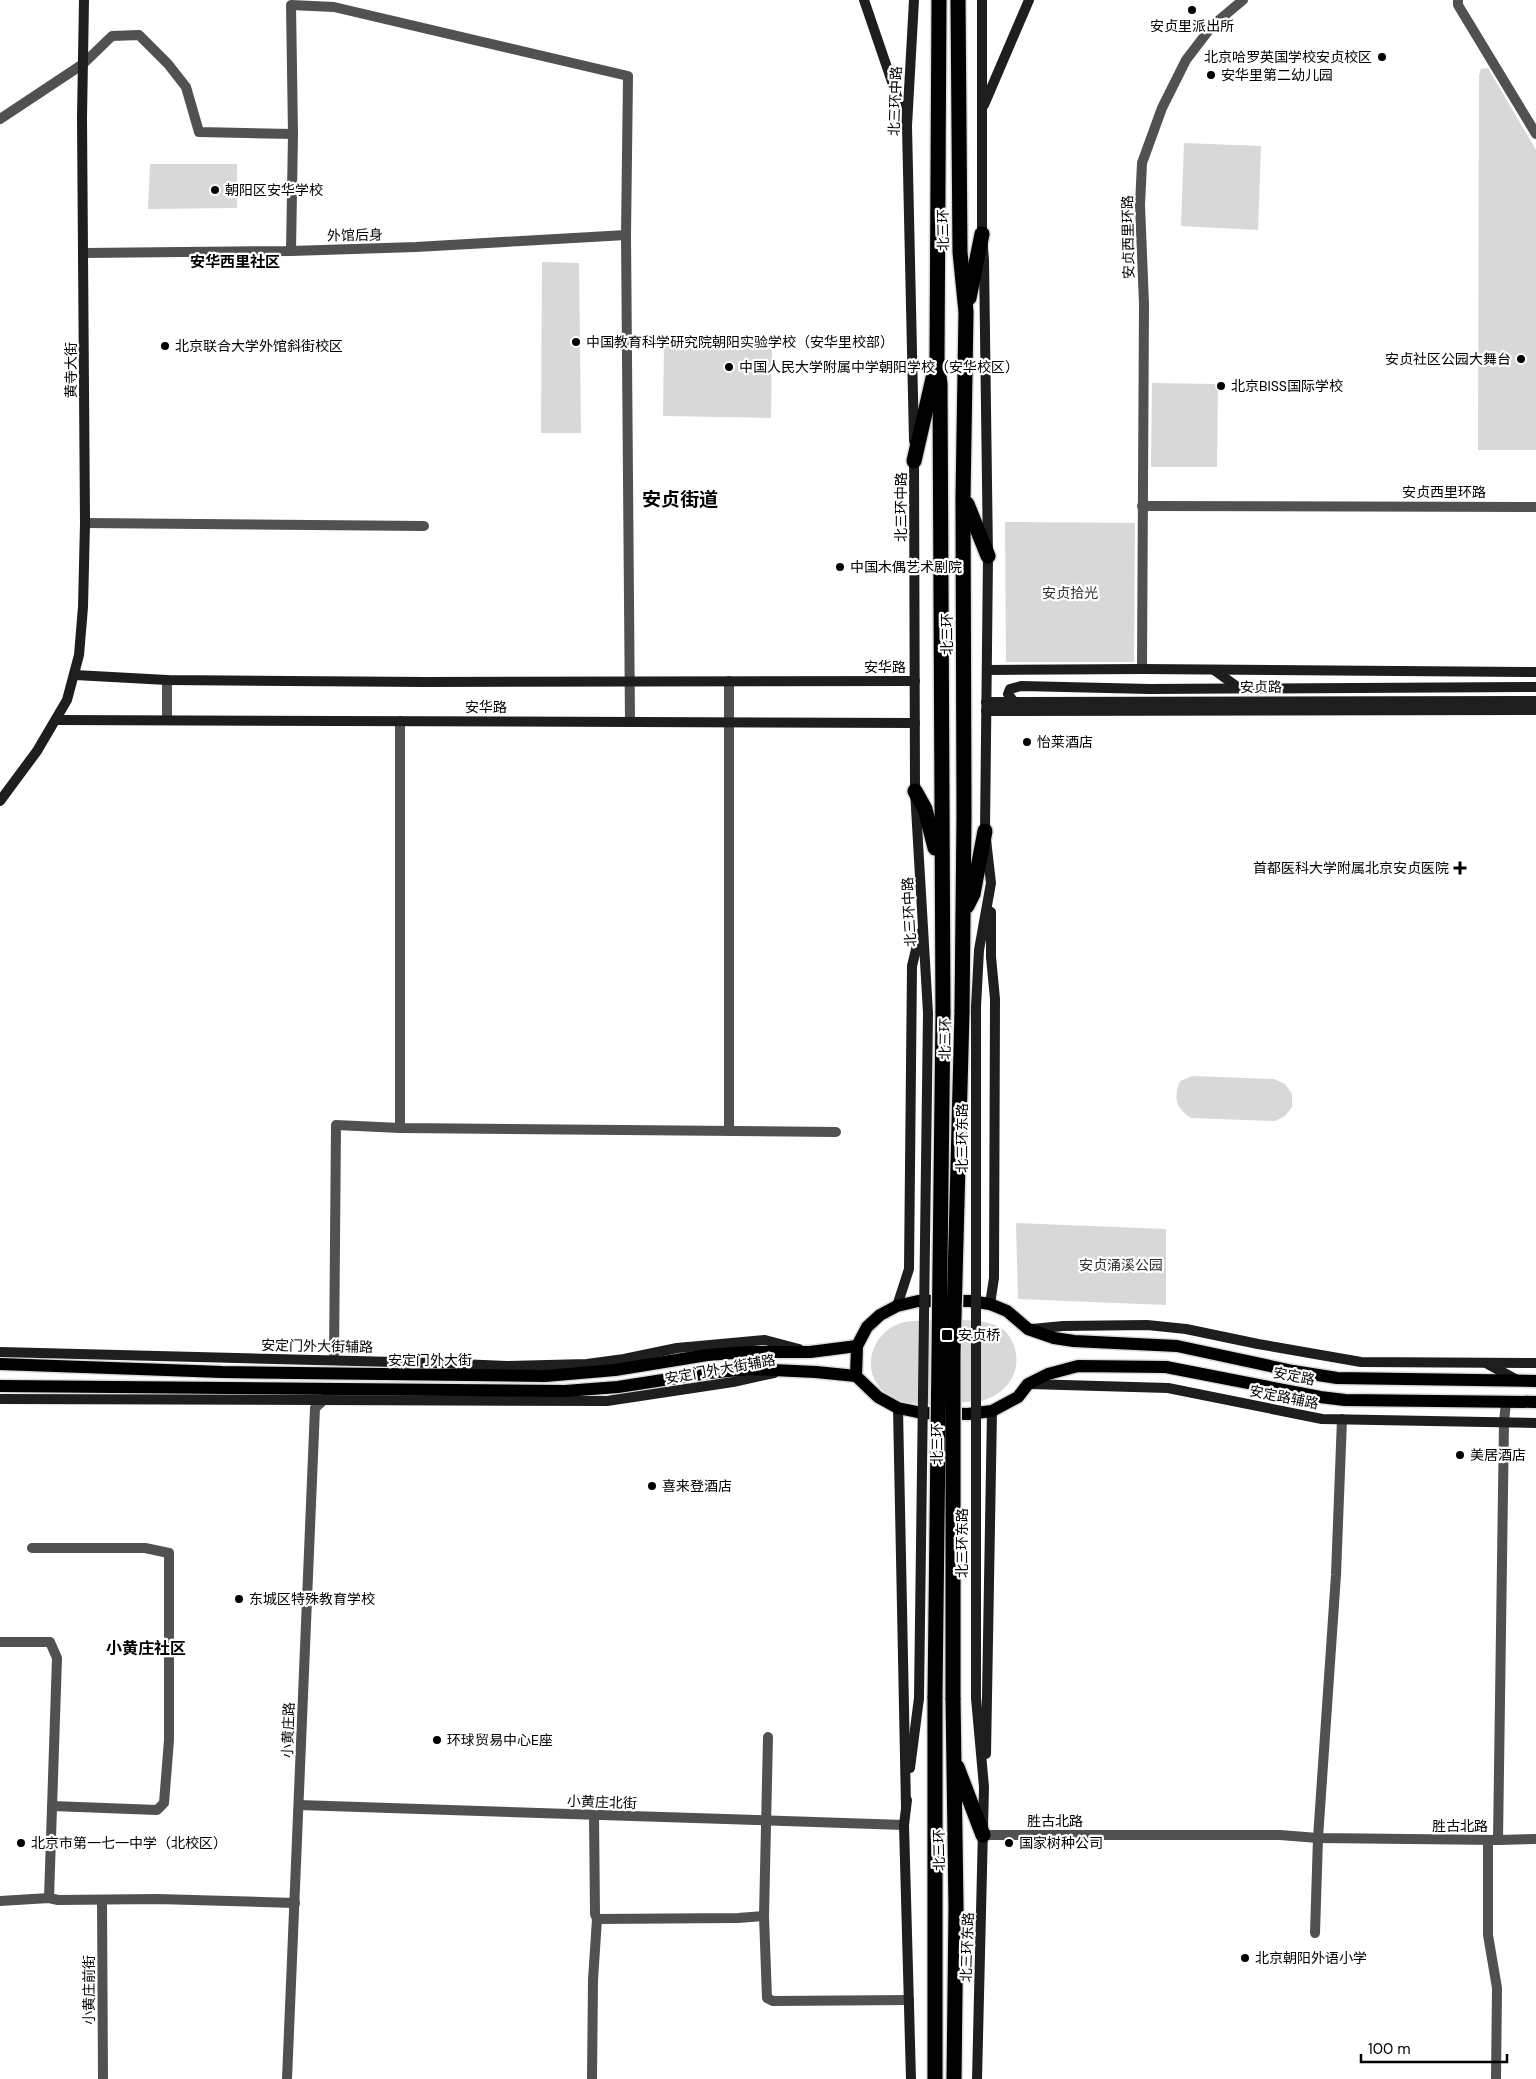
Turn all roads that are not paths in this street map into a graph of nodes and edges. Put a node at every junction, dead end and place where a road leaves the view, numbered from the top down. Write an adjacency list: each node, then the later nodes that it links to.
1 (84, 0): 13 (street, 黄寺大街)
2 (860, 0): 12 (street)
3 (864, 0): 12 (street)
4 (914, 0): 16 (street, 北三环中路)
5 (940, 0): 24 (highway, 北三环)
6 (958, 0): 23 (highway, 北三环)
7 (982, 0): 14 (street)
8 (1243, 0): 27 (street, 安贞西里环路)
9 (1458, 0): 18 (street)
10 (1029, 1): 14 (street)
11 (334, 3): 17 (street); 20 (street)
12 (868, 10): 16 (street)
13 (83, 64): 15 (street); 17 (street); 22 (street, 黄寺大街)
14 (981, 110): 19 (street)
15 (0, 120)
16 (907, 126): 25 (street, 北三环中路)
17 (293, 134): 21 (street)
18 (1536, 134)
19 (982, 234): 23 (highway); 31 (street)
20 (626, 235): 21 (street, 外馆后身); 40 (street)
21 (291, 251): 22 (street, 外馆后身)
22 (84, 253): 29 (street, 黄寺大街)
23 (966, 312): 26 (highway, 北三环)
24 (937, 358): 25 (highway); 63 (highway, 北三环)
25 (914, 461): 42 (street, 北三环中路)
26 (963, 497): 31 (highway); 65 (highway, 北三环)
27 (1142, 506): 28 (street, 安贞西里环路); 32 (street, 安贞西里环路)
28 (1536, 506)
29 (85, 523): 30 (street); 38 (street, 黄寺大街)
30 (424, 526)
31 (988, 556): 33 (street)
32 (1142, 669): 34 (street, 安贞路); 35 (street, 安贞路)
33 (987, 670): 34 (street, 安贞路); 51 (street)
34 (1065, 670): 43 (street)
35 (1214, 670): 36 (street, 安贞路); 45 (street)
36 (1493, 672): 37 (street, 安贞路); 46 (street)
37 (1536, 672)
38 (75, 675): 39 (street, 安华路); 54 (street, 黄寺大街)
39 (167, 680): 40 (street, 安华路); 55 (street)
40 (630, 681): 41 (street, 安华路); 57 (street)
41 (729, 681): 42 (street, 安华路); 58 (street)
42 (915, 681): 59 (street, 北三环中路)
43 (1034, 686): 45 (street, 安贞路); 50 (street, 安贞路)
44 (1536, 687): 46 (street, 安贞路)
45 (1239, 688): 46 (street, 安贞路)
46 (1480, 688)
47 (1519, 700): 48 (street, 安贞路); 49 (street, 安贞路); 52 (street)
48 (1252, 701): 50 (street, 安贞路); 53 (street)
49 (1536, 701)
50 (1014, 702): 51 (street, 安贞路)
51 (986, 707): 53 (street, 安贞路); 62 (street)
52 (1532, 710): 53 (street, 安贞路)
53 (1242, 711)
54 (56, 720): 55 (street, 安华路); 61 (street, 黄寺大街)
55 (167, 720): 56 (street, 安华路)
56 (400, 721): 57 (street, 安华路); 69 (street)
57 (630, 722): 58 (street, 安华路)
58 (729, 722): 59 (street, 安华路); 70 (street)
59 (915, 723): 60 (street, 北三环中路)
60 (915, 791): 63 (highway); 66 (street, 北三环中路)
61 (0, 801)
62 (985, 831): 64 (street); 65 (highway)
63 (941, 872): 68 (highway, 北三环)
64 (991, 884): 67 (street); 72 (street)
65 (963, 914): 67 (highway, 北三环)
66 (923, 922): 68 (street, 北三环中路); 73 (street)
67 (969, 1009): 102 (highway, 北三环, bridge); 103 (street, 北三环东路, bridge)
68 (935, 1013): 106 (street, bridge); 126 (highway, 北三环, bridge)
69 (400, 1128): 70 (street); 78 (street)
70 (730, 1131): 71 (street)
71 (836, 1132)
72 (990, 1304): 73 (main road); 74 (main road)
73 (897, 1306): 75 (main road)
74 (1028, 1330): 79 (street); 85 (main road, 安定路)
75 (857, 1346): 77 (main road, 安定门外大街); 84 (main road)
76 (0, 1352): 78 (street, 安定门外大街辅路)
77 (810, 1352): 78 (street, 安定门外大街辅路); 83 (main road, 安定门外大街)
78 (334, 1360): 83 (street)
79 (1482, 1362): 80 (street); 85 (street)
80 (1536, 1363)
81 (0, 1364): 83 (main road, 安定门外大街)
82 (785, 1370): 84 (main road); 89 (main road); 91 (street, 安定门外大街辅路)
83 (333, 1374)
84 (856, 1376): 94 (main road)
85 (1518, 1380): 86 (main road, 安定路)
86 (1536, 1381)
87 (1028, 1384): 92 (main road, 安定路); 95 (main road, 安定路); 96 (street, 安定路辅路)
88 (0, 1386): 89 (main road)
89 (335, 1390): 91 (street, 小黄庄路)
90 (0, 1399): 91 (street, 安定门外大街辅路)
91 (325, 1399): 104 (street, 小黄庄路)
92 (1506, 1402): 93 (main road, 安定路); 97 (street, 胜古北路)
93 (1536, 1402)
94 (898, 1408): 95 (main road); 106 (street)
95 (992, 1411): 103 (street)
96 (1342, 1419): 97 (street, 安定路辅路); 111 (street)
97 (1504, 1422): 98 (street, 安定路辅路); 113 (street, 胜古北路)
98 (1536, 1423)
99 (32, 1548): 105 (street)
100 (0, 1642): 105 (street)
101 (768, 1737): 108 (street)
102 (952, 1754): 110 (highway); 127 (highway, 北三环)
103 (984, 1787): 110 (street, 北三环东路)
104 (299, 1805): 107 (street, 小黄庄北街); 117 (street, 小黄庄路)
105 (52, 1806): 114 (street)
106 (906, 1807): 109 (street)
107 (594, 1816): 108 (street, 小黄庄北街); 119 (street)
108 (767, 1822): 109 (street, 小黄庄北街); 118 (street)
109 (904, 1825): 121 (street)
110 (983, 1835): 111 (street, 胜古北路); 128 (street, 北三环东路)
111 (1318, 1838): 113 (street, 胜古北路); 120 (street)
112 (1536, 1839): 113 (street)
113 (1493, 1840): 129 (street)
114 (49, 1898): 115 (street); 116 (street)
115 (102, 1900): 117 (street); 122 (street, 小黄庄前街)
116 (0, 1901)
117 (295, 1903): 123 (street, 小黄庄路)
118 (764, 1916): 119 (street); 121 (street)
119 (597, 1919): 124 (street)
120 (1315, 1933)
121 (909, 2000): 125 (street)
122 (103, 2079)
123 (287, 2079)
124 (592, 2079)
125 (911, 2079)
126 (935, 2079)
127 (954, 2079)
128 (977, 2079)
129 (1496, 2079)

